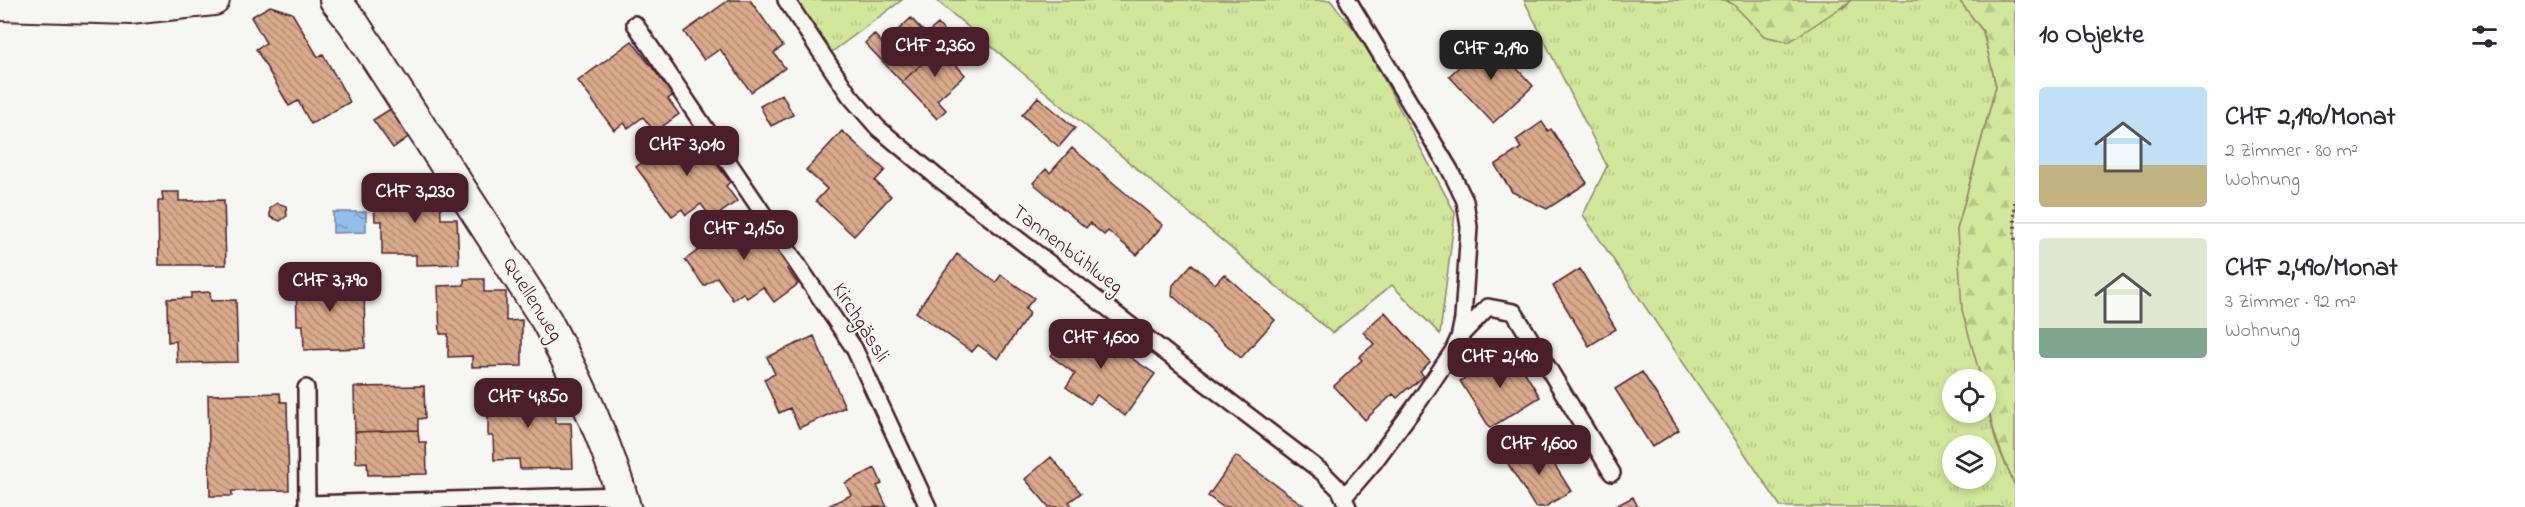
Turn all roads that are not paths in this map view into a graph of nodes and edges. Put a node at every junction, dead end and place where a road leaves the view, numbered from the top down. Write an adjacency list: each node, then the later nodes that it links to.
1 (214, 0): 5 (street)
2 (335, 0): 11 (street, Quellenweg)
3 (786, 0): 12 (lane, Tannenbühlweg)
4 (1348, 0): 8 (lane)
5 (51, 4): 6 (street)
6 (0, 5)
7 (635, 24): 13 (lane, Kirchgässli)
8 (1459, 338): 10 (lane); 12 (lane)
9 (306, 388): 11 (lane, Quellenweg)
10 (1612, 473)
11 (623, 501)
12 (1346, 502)
13 (928, 507)

